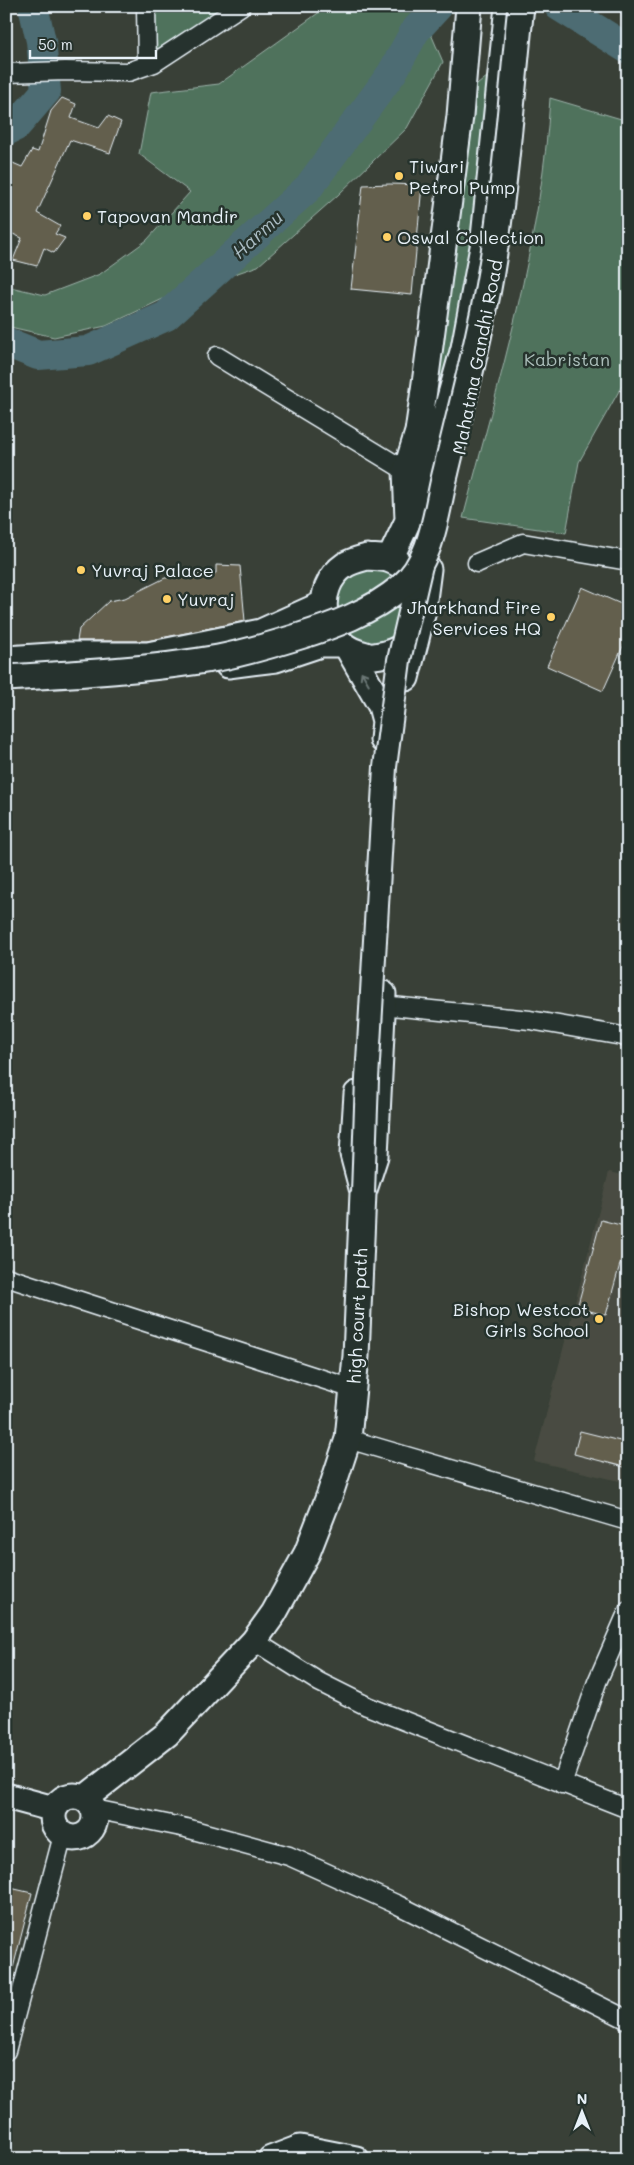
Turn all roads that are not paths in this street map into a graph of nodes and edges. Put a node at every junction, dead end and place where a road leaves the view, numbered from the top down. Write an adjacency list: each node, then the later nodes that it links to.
1 (146, 6): 8 (street)
2 (241, 6): 8 (street)
3 (469, 6): 12 (main road)
4 (508, 6): 9 (main road, Mahatma Gandhi Road)
5 (514, 6): 23 (main road)
6 (521, 6): 16 (main road, bridge)
7 (526, 6): 9 (main road, Mahatma Gandhi Road)
8 (148, 65): 10 (street)
9 (511, 68): 13 (main road, Mahatma Gandhi Road); 19 (main road, Mahatma Gandhi Road)
10 (6, 74)
11 (217, 356): 12 (street)
12 (406, 471): 13 (main road)
13 (408, 524): 14 (main road, Mahatma Gandhi Road)
14 (390, 559): 18 (main road); 19 (main road)
15 (628, 561): 17 (street)
16 (422, 562): 24 (main road, bridge); 28 (street, bridge)
17 (477, 563)
18 (324, 604): 21 (main road); 22 (main road)
19 (422, 615): 20 (main road)
20 (416, 639): 21 (main road); 26 (main road)
21 (345, 647): 25 (main road); 28 (main road, one-way to 21)
22 (6, 659)
23 (6, 667)
24 (6, 678)
25 (6, 687)
26 (382, 1005): 27 (street); 28 (main road)
27 (628, 1037)
28 (363, 1193): 30 (main road, high court path)
29 (6, 1277): 30 (street)
30 (353, 1389): 31 (main road, high court path)
31 (348, 1439): 32 (street); 34 (main road, high court path)
32 (628, 1521)
33 (628, 1611): 35 (street)
34 (254, 1641): 35 (street); 37 (main road, high court path)
35 (562, 1784): 39 (street)
36 (6, 1796): 38 (main road)
37 (90, 1804): 38 (main road); 40 (main road); 41 (street)
38 (54, 1809): 40 (main road)
39 (628, 1810)
40 (63, 1835): 42 (street)
41 (628, 2020)
42 (6, 2051)
43 (300, 2154): 44 (main road); 45 (main road)
44 (271, 2159)
45 (356, 2159)

